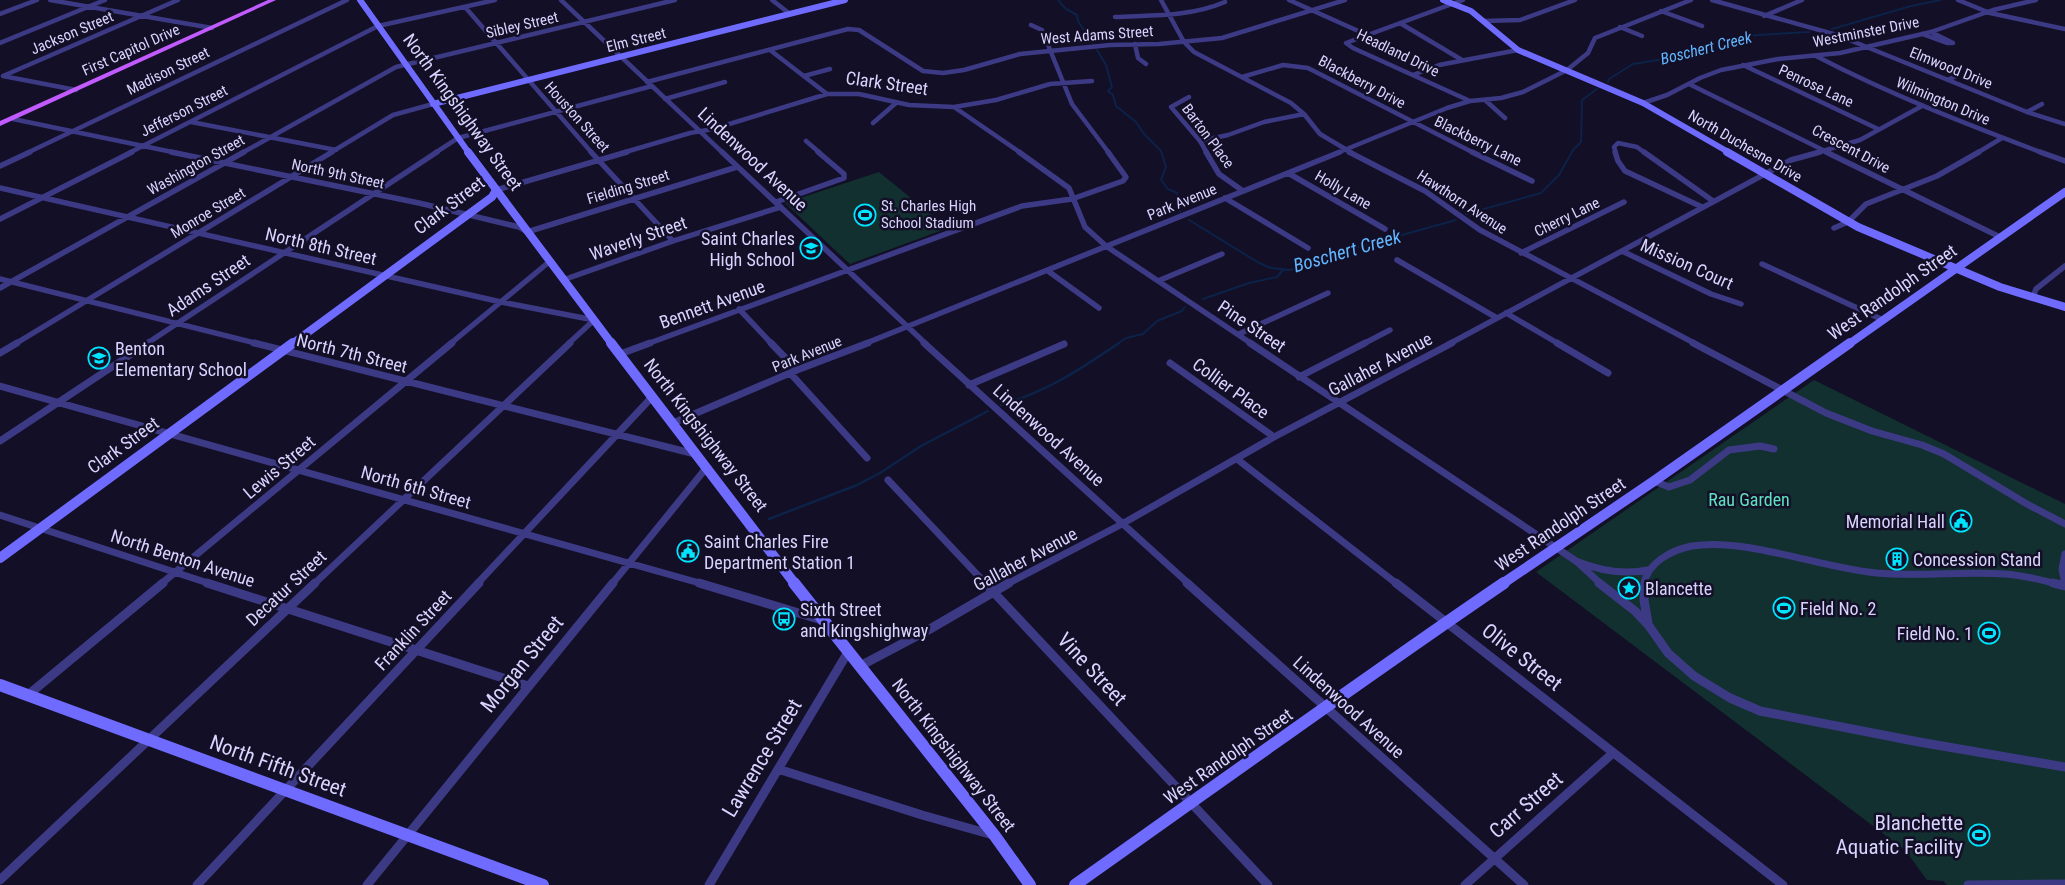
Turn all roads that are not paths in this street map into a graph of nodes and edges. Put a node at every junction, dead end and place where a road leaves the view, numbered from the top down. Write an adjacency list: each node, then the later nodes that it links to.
1 (37, 0): 33 (street)
2 (50, 0): 27 (street)
3 (105, 0): 27 (street)
4 (178, 0): 35 (street, Jackson Street)
5 (273, 0): 45 (main road, First Capitol Drive)
6 (346, 0): 104 (street, Madison Street)
7 (360, 0): 42 (main road, North Kingshighway Street)
8 (495, 0): 28 (street, Jefferson Street)
9 (561, 0): 39 (street, Lindenwood Avenue)
10 (675, 0): 24 (street, Sibley Street)
11 (772, 0): 34 (street)
12 (845, 0): 34 (main road, Elm Street)
13 (1161, 0): 32 (street, Hawthorn Avenue)
14 (1289, 0): 29 (street)
15 (1345, 0): 29 (street, West Adams Street)
16 (1444, 0): 26 (main road, North Duchesne Drive)
17 (1463, 0): 26 (street, Headland Drive)
18 (1575, 0): 38 (street)
19 (1691, 0): 30 (street, Park Avenue)
20 (1712, 0): 36 (street, Elmwood Drive)
21 (1802, 0): 36 (street)
22 (1958, 0): 31 (street)
23 (2036, 0): 31 (street, Westminster Drive)
24 (660, 2): 39 (street, Sibley Street)
25 (1225, 2): 32 (street)
26 (1452, 4): 38 (main road, North Duchesne Drive); 40 (street, Headland Drive)
27 (90, 6): 35 (street); 53 (street)
28 (465, 7): 42 (street, Jefferson Street); 51 (street, Houston Street)
29 (1311, 11): 48 (street); 52 (street, West Adams Street)
30 (1661, 11): 43 (street); 44 (street, Park Avenue)
31 (1990, 12): 46 (street); 47 (street, Westminster Drive)
32 (1169, 13): 37 (street); 52 (street, Hawthorn Avenue)
33 (0, 14)
34 (790, 14): 60 (main road, Elm Street)
35 (142, 15): 45 (street); 69 (street, Jackson Street)
36 (1763, 16): 55 (street, Elmwood Drive)
37 (1115, 17)
38 (1484, 21): 58 (main road, North Duchesne Drive)
39 (583, 22): 51 (street, Sibley Street); 60 (street, Lindenwood Avenue)
40 (1400, 23): 48 (street, Headland Drive); 61 (street)
41 (1031, 24): 57 (street)
42 (378, 26): 63 (main road, North Kingshighway Street); 98 (street, Jefferson Street)
43 (1702, 26)
44 (1620, 27): 50 (street); 66 (street, Park Avenue)
45 (212, 28): 79 (main road, First Capitol Drive)
46 (2065, 29)
47 (1931, 32): 49 (street, Westminster Drive); 49 (street)
48 (1365, 34): 67 (street, Headland Drive)
49 (1922, 34): 55 (street, Westminster Drive)
50 (1642, 36)
51 (498, 42): 63 (street, Sibley Street); 72 (street, Houston Street)
52 (1184, 42): 54 (street, West Adams Street); 71 (street, Hawthorn Avenue)
53 (0, 43)
54 (1135, 44): 57 (street, West Adams Street); 62 (street)
55 (1866, 47): 59 (street, Westminster Drive); 73 (street, Elmwood Drive)
56 (770, 50): 57 (street, West Adams Street); 70 (street); 77 (street, West Adams Street)
57 (1050, 50): 76 (street)
58 (1518, 50): 61 (street); 66 (main road, North Duchesne Drive)
59 (1816, 55): 64 (street, Westminster Drive); 91 (street, Wilmington Drive)
60 (619, 57): 72 (main road, Elm Street); 77 (street, Lindenwood Avenue)
61 (1462, 60): 67 (street)
62 (1146, 64)
63 (405, 65): 81 (main road, North Kingshighway Street); 106 (street, Washington Street)
64 (1743, 65): 78 (street, Westminster Drive); 103 (street, Penrose Lane)
65 (830, 69): 70 (street)
66 (1567, 70): 85 (street, Park Avenue); 88 (main road, North Duchesne Drive)
67 (1412, 75): 86 (street, Headland Drive)
68 (1958, 75): 73 (street)
69 (1, 76): 79 (street)
70 (804, 76): 80 (street)
71 (1242, 76): 95 (street, Hawthorn Avenue); 100 (street, Blackberry Drive)
72 (527, 80): 83 (main road, Elm Street); 93 (street, Houston Street)
73 (1948, 80): 94 (street, Elmwood Drive)
74 (1092, 81): 76 (street, Clark Street)
75 (725, 82): 84 (street)
76 (1064, 82): 92 (street, Clark Street); 133 (street, Bennett Avenue)
77 (650, 84): 84 (street, Lindenwood Avenue); 93 (street, West Adams Street)
78 (1690, 84): 88 (street, Westminster Drive); 114 (street, Crescent Drive)
79 (76, 90): 96 (main road, First Capitol Drive)
80 (827, 94): 87 (street, Clark Street); 105 (street, Clark Street)
81 (427, 97): 83 (main road); 89 (main road, North Kingshighway Street)
82 (1189, 97): 109 (street, Barton Place)
83 (458, 98): 89 (main road, Elm Street)
84 (665, 99): 105 (street, Lindenwood Avenue)
85 (1485, 100): 86 (street, Park Avenue); 97 (street)
86 (1470, 101): 100 (street, Park Avenue)
87 (896, 103): 92 (street, Clark Street); 99 (street)
88 (1644, 103): 121 (main road, North Duchesne Drive)
89 (433, 104): 107 (main road, North Kingshighway Street); 112 (street, Monroe Street)
90 (2042, 104): 94 (street)
91 (1922, 106): 103 (street, Gallaher Avenue); 108 (street, Wilmington Drive)
92 (954, 107): 133 (street, Pine Street)
93 (555, 112): 107 (street, West Adams Street); 115 (street, Houston Street)
94 (2027, 112): 102 (street, Elmwood Drive)
95 (1304, 114): 109 (street); 113 (street, Hawthorn Avenue)
96 (12, 118): 101 (main road, First Capitol Drive); 104 (street, North 9th Street)
97 (1505, 118)
98 (191, 122): 106 (street); 111 (street, Jefferson Street)
99 (873, 123)
100 (1413, 123): 113 (street, Park Avenue); 123 (street, Blackberry Lane)
101 (0, 124)
102 (2065, 124)
103 (1878, 129): 114 (street, Gallaher Avenue)
104 (70, 132): 111 (street, North 9th Street); 118 (street, Madison Street)
105 (700, 132): 115 (street, Clark Street); 119 (street, Lindenwood Avenue)
106 (270, 138): 112 (street); 117 (street, Washington Street)
107 (458, 138): 125 (main road, North Kingshighway Street); 129 (street, Adams Street)
108 (2002, 138): 116 (street, Wilmington Drive); 126 (street)
109 (1200, 140): 127 (street, Barton Place)
110 (806, 141): 136 (street, Waverly Street)
111 (143, 146): 117 (street, North 9th Street); 130 (street, Jefferson Street)
112 (336, 150): 122 (street, Monroe Street)
113 (1346, 150): 120 (street, Park Avenue); 153 (street, Hawthorn Avenue)
114 (1826, 150): 121 (street, Gallaher Avenue); 126 (street, Crescent Drive)
115 (600, 160): 125 (street, Clark Street); 131 (street, Houston Street)
116 (2065, 161)
117 (225, 163): 122 (street, North 9th Street); 139 (street, Washington Street)
118 (0, 166)
119 (737, 167): 131 (street, Fielding Street); 136 (street, Lindenwood Avenue)
120 (1288, 173): 127 (street, Park Avenue); 143 (street, Holly Lane)
121 (1766, 174): 134 (street, Gallaher Avenue); 141 (main road, North Duchesne Drive)
122 (290, 177): 129 (street, North 9th Street); 145 (street, Monroe Street)
123 (1532, 181)
124 (0, 188): 130 (street, North 8th Street)
125 (496, 190): 138 (main road, Clark Street); 144 (main road, North Kingshighway Street)
126 (1901, 190): 141 (street); 146 (street, Crescent Drive)
127 (1244, 191): 132 (street, Park Avenue)
128 (2065, 192): 146 (main road, West Randolph Street)
129 (373, 194): 138 (street, North 9th Street); 151 (street, Adams Street)
130 (43, 197): 139 (street, North 8th Street); 140 (street, Jefferson Street)
131 (634, 197): 144 (street, Fielding Street); 147 (street, Houston Street)
132 (1225, 198): 148 (street, Park Avenue); 149 (street)
133 (1072, 199): 148 (street, Pine Street); 159 (street, Bennett Avenue)
134 (1712, 201): 137 (street, Gallaher Avenue); 137 (street)
135 (1624, 202): 153 (street, Cherry Lane)
136 (778, 204): 147 (street, Waverly Street); 159 (street, Lindenwood Avenue)
137 (1702, 207): 150 (street, Gallaher Avenue)
138 (465, 216): 144 (street, North 9th Street); 161 (main road, Clark Street)
139 (128, 218): 145 (street, North 8th Street); 166 (street, Washington Street)
140 (0, 219)
141 (1848, 222): 142 (street); 158 (main road, North Duchesne Drive)
142 (1834, 228)
143 (1385, 230)
144 (527, 232): 155 (main road, North Kingshighway Street)
145 (199, 233): 151 (street, North 8th Street); 170 (street, Monroe Street)
146 (2000, 237): 158 (main road, West Randolph Street)
147 (673, 241): 163 (street, Waverly Street)
148 (1106, 246): 160 (street, Park Avenue); 165 (street, Pine Street)
149 (1308, 248)
150 (1622, 251): 164 (street, Gallaher Avenue); 172 (street, Mission Court)
151 (285, 253): 161 (street, North 8th Street); 180 (street, Adams Street)
152 (1222, 254): 165 (street)
153 (1521, 254): 164 (street, Hawthorn Avenue)
154 (1397, 260): 177 (street)
155 (549, 262): 163 (main road, North Kingshighway Street); 171 (street, Lewis Street)
156 (1762, 264): 179 (street)
157 (2065, 266): 169 (street)
158 (1958, 268): 169 (main road, North Duchesne Drive); 179 (main road, West Randolph Street)
159 (847, 271): 175 (street, Bennett Avenue); 181 (street, Lindenwood Avenue)
160 (1048, 271): 174 (street); 181 (street, Park Avenue)
161 (384, 276): 171 (street, North 8th Street); 185 (main road, Clark Street)
162 (0, 279): 166 (street, North 7th Street)
163 (562, 280): 178 (main road, North Kingshighway Street)
164 (1572, 280): 176 (street, Gallaher Avenue); 195 (street, Hawthorn Avenue)
165 (1158, 281): 183 (street, Pine Street)
166 (12, 282): 167 (street, Washington Street); 170 (street, North 7th Street)
167 (0, 288)
168 (1328, 293): 183 (street)
169 (2037, 299): 173 (main road, North Duchesne Drive)
170 (86, 301): 180 (street, North 7th Street); 186 (street, Monroe Street)
171 (501, 302): 178 (street, North 8th Street); 192 (street, Lewis Street)
172 (1741, 304)
173 (2065, 305)
174 (1099, 308)
175 (739, 309): 187 (street, Bennett Avenue); 189 (street)
176 (1506, 313): 177 (street, Gallaher Avenue); 190 (street)
177 (1497, 318): 198 (street, Gallaher Avenue)
178 (594, 320): 187 (main road, North Kingshighway Street); 199 (street, Decatur Street)
179 (1883, 320): 195 (main road, West Randolph Street)
180 (177, 324): 185 (street, North 7th Street); 197 (street, Adams Street)
181 (909, 327): 189 (street, Park Avenue); 193 (street, Lindenwood Avenue)
182 (1390, 330): 191 (street)
183 (1239, 334): 191 (street, Pine Street)
184 (1064, 344): 193 (street)
185 (282, 351): 192 (street, North 7th Street); 201 (main road, Clark Street)
186 (0, 353)
187 (620, 354): 196 (main road, North Kingshighway Street)
188 (1170, 363): 203 (street, Collier Place)
189 (794, 372): 200 (street, Park Avenue); 207 (street)
190 (1608, 373)
191 (1299, 377): 198 (street, Pine Street)
192 (405, 382): 199 (street, North 7th Street); 210 (street, Lewis Street)
193 (969, 385): 215 (street, Lindenwood Avenue)
194 (0, 386): 197 (street, North 6th Street)
195 (1782, 390): 212 (main road, West Randolph Street); 216 (street, Hawthorn Avenue)
196 (652, 397): 200 (main road, North Kingshighway Street); 202 (street, Franklin Street)
197 (59, 402): 201 (street, North 6th Street); 204 (street, Adams Street)
198 (1341, 403): 203 (street, Gallaher Avenue); 219 (street, Pine Street)
199 (502, 406): 202 (street, North 7th Street); 213 (street, Decatur Street)
200 (673, 423): 206 (main road, North Kingshighway Street)
201 (169, 433): 210 (street, North 6th Street); 217 (main road, Clark Street)
202 (616, 436): 206 (street, North 7th Street); 218 (street, Franklin Street)
203 (1274, 437): 208 (street, Gallaher Avenue)
204 (0, 441)
205 (1774, 449): 212 (street)
206 (697, 454): 209 (main road, North Kingshighway Street)
207 (867, 458)
208 (1236, 459): 215 (street, Gallaher Avenue); 230 (street, Olive Street)
209 (707, 467): 223 (street, Morgan Street); 229 (main road, North Kingshighway Street)
210 (299, 470): 213 (street, North 6th Street); 225 (street, Lewis Street)
211 (888, 480): 227 (street, Vine Street)
212 (1654, 481): 219 (main road, West Randolph Street)
213 (404, 499): 218 (street, North 6th Street); 228 (street, Decatur Street)
214 (0, 515): 217 (street, North Benton Avenue)
215 (1122, 524): 227 (street, Gallaher Avenue); 238 (street, Lindenwood Avenue)
216 (2065, 524)
217 (40, 528): 221 (main road, Clark Street); 225 (street, North Benton Avenue)
218 (525, 533): 223 (street, North 6th Street); 232 (street, Franklin Street)
219 (1556, 547): 222 (street, Pine Street); 230 (main road, West Randolph Street)
220 (2065, 554): 226 (street)
221 (0, 558)
222 (1576, 561): 224 (street); 231 (street)
223 (629, 562): 229 (street, North 6th Street); 236 (street, Morgan Street)
224 (1648, 570): 226 (street); 231 (street)
225 (176, 573): 228 (street, North Benton Avenue); 237 (street, Lewis Street)
226 (2065, 586)
227 (994, 591): 234 (street, Gallaher Avenue); 244 (street, Vine Street)
228 (287, 609): 232 (street, North Benton Avenue); 239 (street, Decatur Street)
229 (822, 620): 233 (main road, North Kingshighway Street)
230 (1448, 622): 238 (main road, West Randolph Street); 240 (street, Olive Street)
231 (1649, 626): 241 (street)
232 (415, 651): 236 (street, North Benton Avenue); 243 (street, Franklin Street)
233 (848, 652): 234 (main road, North Kingshighway Street); 242 (street, Lawrence Street)
234 (860, 666): 246 (main road, North Kingshighway Street)
235 (0, 685): 237 (main road, North Fifth Street)
236 (528, 686): 245 (street, Morgan Street)
237 (28, 695): 239 (main road, North Fifth Street)
238 (1326, 708): 244 (main road, West Randolph Street); 247 (street, Lindenwood Avenue)
239 (149, 740): 243 (main road, North Fifth Street); 248 (street, Decatur Street)
240 (1613, 753): 247 (street, Carr Street); 259 (street, Olive Street)
241 (2065, 767)
242 (778, 769): 246 (street); 253 (street, Lawrence Street)
243 (286, 790): 245 (main road, North Fifth Street); 250 (street, Franklin Street)
244 (1192, 802): 255 (main road, West Randolph Street); 256 (street, Vine Street)
245 (408, 835): 251 (street, Morgan Street); 252 (main road, North Fifth Street)
246 (995, 836): 254 (main road, North Kingshighway Street)
247 (1494, 858): 257 (street, Carr Street); 258 (street, Lindenwood Avenue)
248 (0, 880)
249 (2065, 884): 260 (street)
250 (197, 885)
251 (367, 885)
252 (540, 885)
253 (708, 885)
254 (1030, 885)
255 (1075, 885)
256 (1268, 885)
257 (1466, 885)
258 (1524, 885)
259 (1783, 885)
260 (1969, 885)

